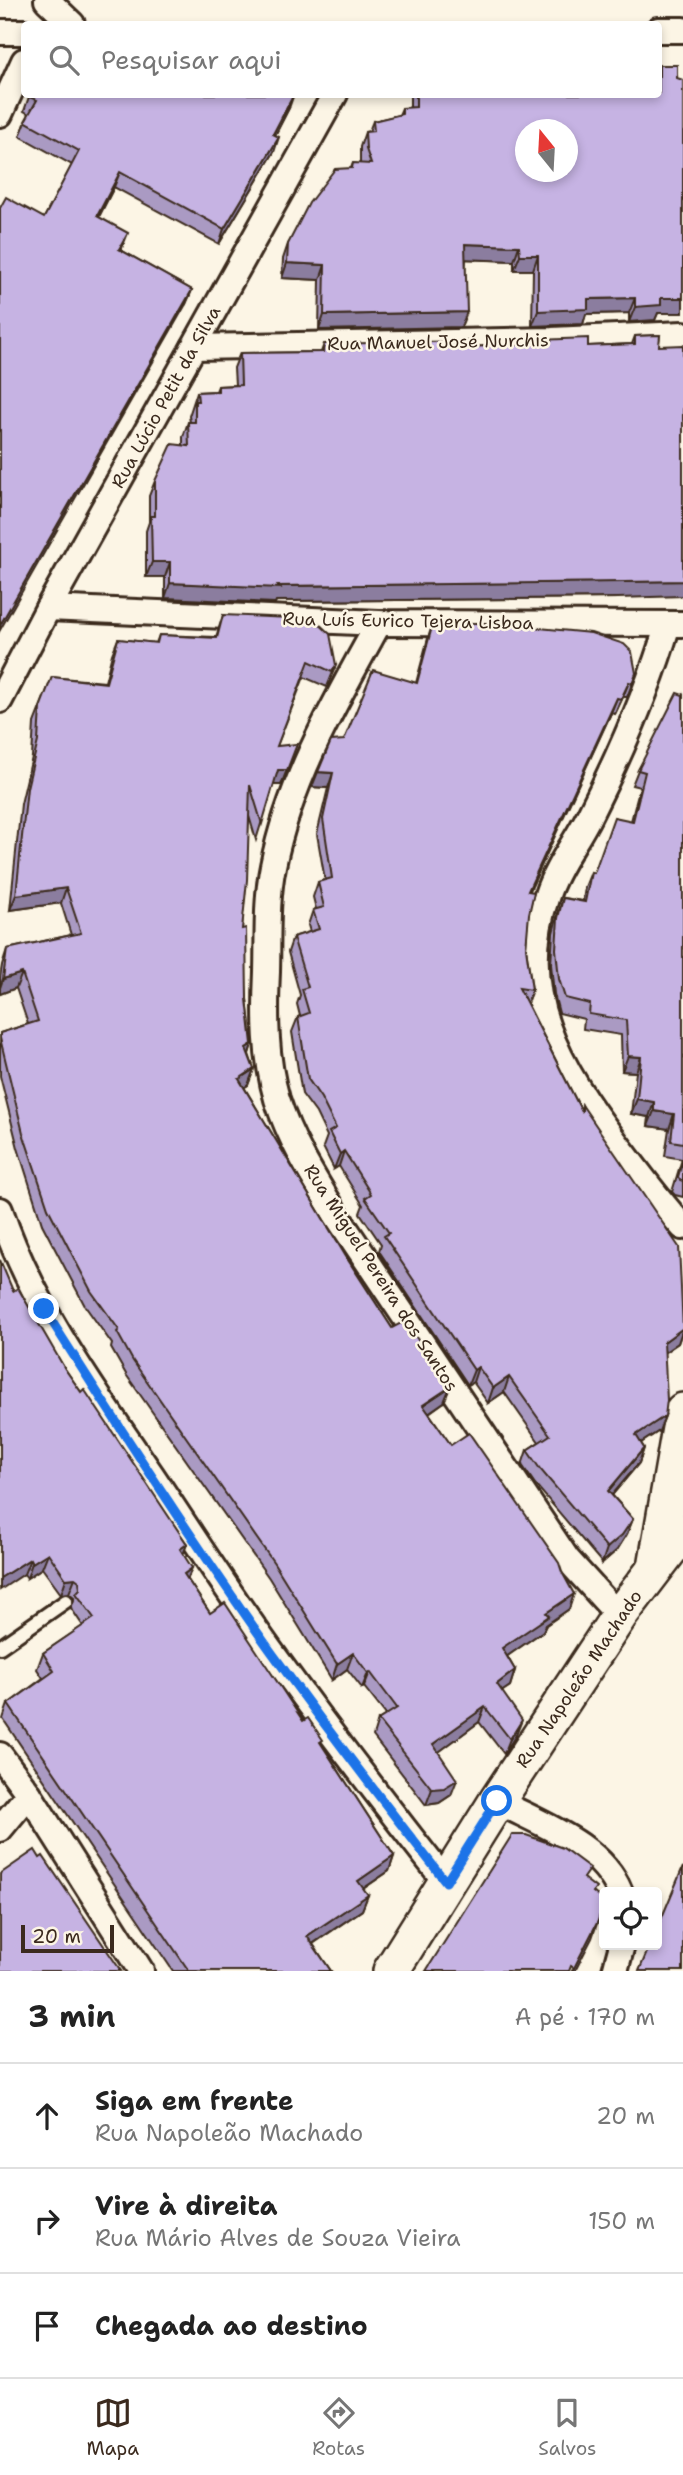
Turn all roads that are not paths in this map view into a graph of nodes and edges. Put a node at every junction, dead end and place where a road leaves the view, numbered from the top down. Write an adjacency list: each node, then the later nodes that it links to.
1 (47, 0): 2 (street)
2 (69, 21)
3 (662, 30): 4 (street)
4 (683, 30)
5 (0, 32): 6 (street)
6 (21, 32)
7 (21, 68): 9 (street)
8 (333, 98): 11 (street, Rua Lúcio Petit da Silva)
9 (0, 114)
10 (683, 334): 11 (street, Rua Manuel José Nurchis)
11 (194, 347): 12 (street, Rua Lúcio Petit da Silva)
12 (48, 608): 13 (street, Rua Luís Eurico Tejera Lisboa); 15 (street, Rua Lúcio Petit da Silva)
13 (379, 623): 14 (street, Rua Luís Eurico Tejera Lisboa); 22 (street, Rua Miguel Pereira dos Santos)
14 (676, 624): 17 (street)
15 (0, 700)
16 (0, 1210): 28 (street)
17 (683, 1227)
18 (683, 1411): 20 (main road)
19 (683, 1532): 20 (main road, Rua Napoleão Machado)
20 (655, 1568): 22 (main road, Rua Napoleão Machado)
21 (66, 1601): 23 (lane)
22 (619, 1616): 26 (main road, Rua Napoleão Machado)
23 (0, 1647)
24 (0, 1755): 25 (street)
25 (29, 1794): 27 (street); 31 (street)
26 (497, 1801): 28 (main road, Rua Napoleão Machado); 29 (street)
27 (0, 1829)
28 (446, 1882): 32 (main road, Rua Napoleão Machado)
29 (617, 1887)
30 (621, 1950): 33 (street)
31 (141, 1971)
32 (391, 1971)
33 (615, 1971)

